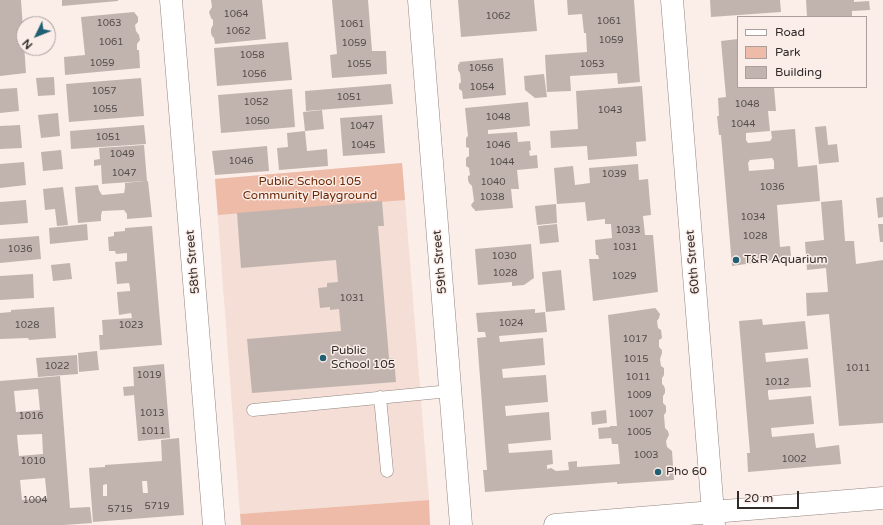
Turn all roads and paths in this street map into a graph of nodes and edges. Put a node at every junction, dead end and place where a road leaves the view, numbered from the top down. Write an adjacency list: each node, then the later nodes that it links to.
1 (171, 0): 10 (street, 58th Street)
2 (419, 0): 4 (street, 59th Street)
3 (672, 0): 9 (street, 60th Street)
4 (450, 391): 5 (lane); 11 (street, 59th Street)
5 (380, 397): 6 (lane); 7 (lane)
6 (252, 410)
7 (387, 471)
8 (883, 498): 9 (street)
9 (714, 518): 12 (street)
10 (214, 525)
11 (460, 525)
12 (555, 525)

